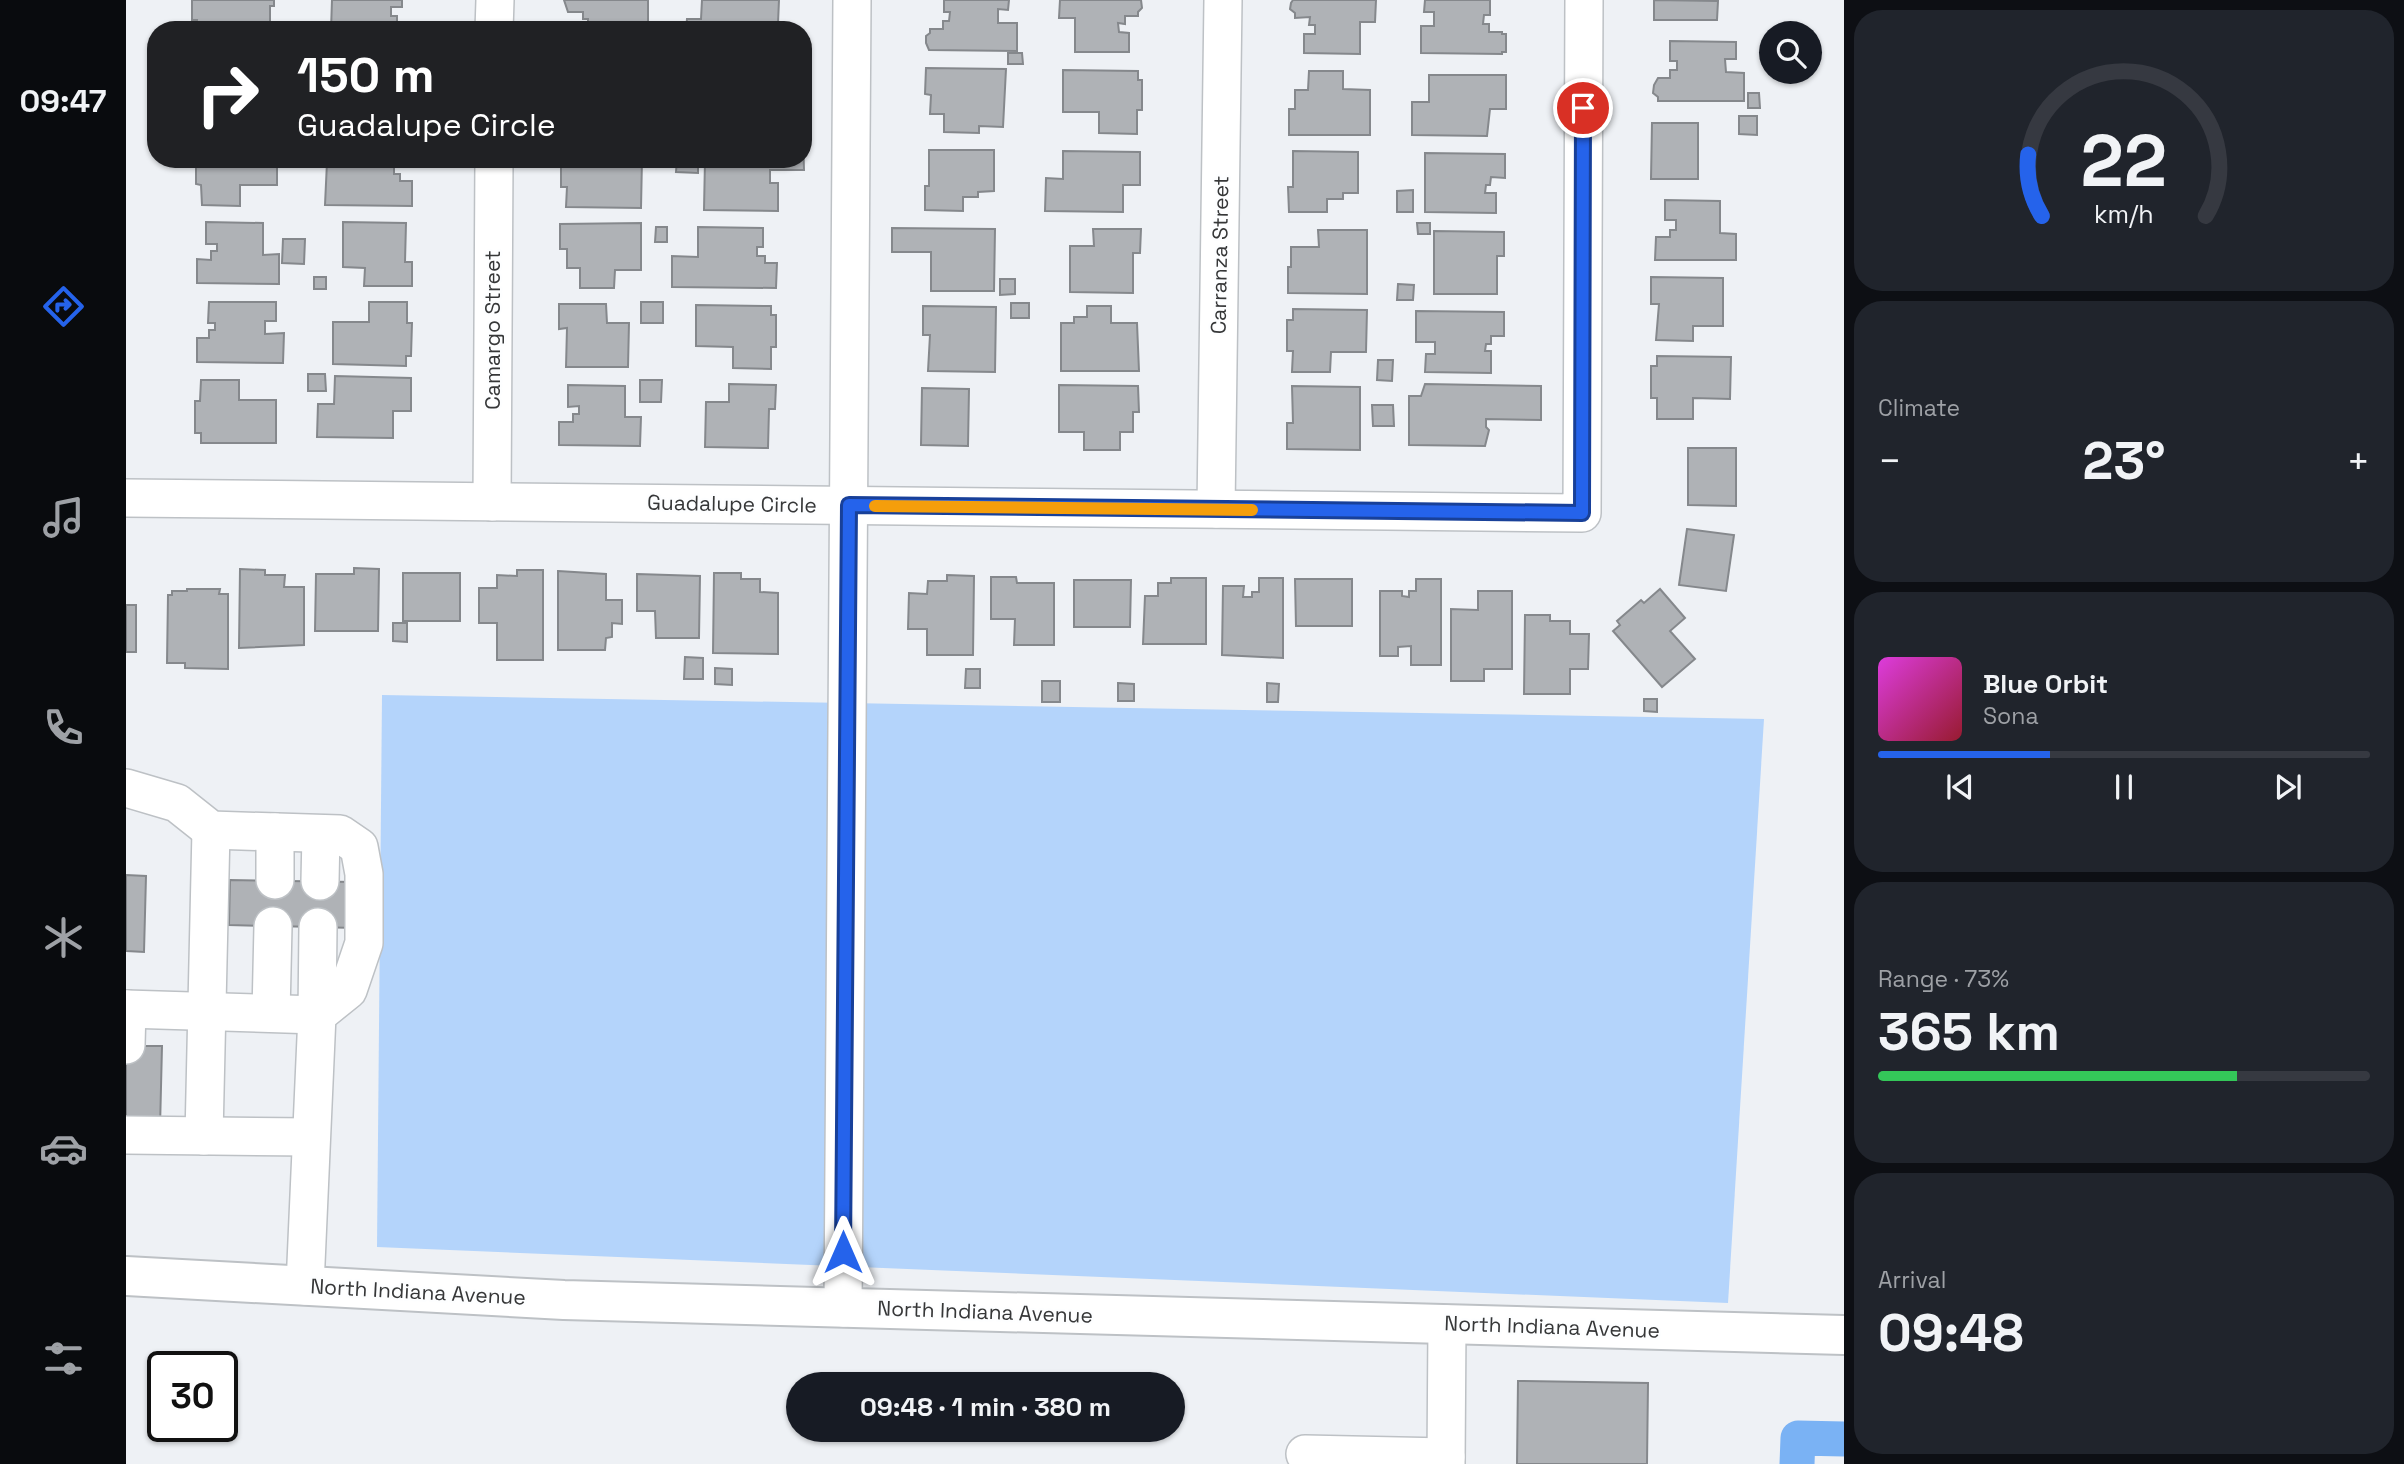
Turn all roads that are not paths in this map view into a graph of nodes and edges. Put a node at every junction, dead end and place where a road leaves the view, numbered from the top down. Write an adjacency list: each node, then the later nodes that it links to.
1 (495, 0): 5 (street)
2 (852, 0): 9 (street)
3 (1223, 0): 10 (street, Carranza Street)
4 (1584, 0): 10 (street, Guadalupe Circle)
5 (495, 21)
6 (494, 168): 8 (street, Camargo Street)
7 (126, 498): 8 (street, Guadalupe Circle)
8 (492, 502): 9 (street, Guadalupe Circle)
9 (849, 505): 10 (street, Guadalupe Circle); 29 (street)
10 (1216, 509)
11 (126, 788): 12 (street)
12 (211, 830): 13 (street); 20 (street)
13 (275, 832): 14 (street); 15 (street)
14 (321, 834): 16 (street); 22 (street)
15 (275, 880)
16 (320, 881)
17 (274, 926): 21 (street)
18 (318, 927): 22 (street)
19 (127, 1009): 20 (street); 23 (street)
20 (207, 1011): 21 (street); 25 (street)
21 (271, 1013): 22 (street)
22 (317, 1015): 26 (street)
23 (126, 1045)
24 (126, 1135): 25 (street)
25 (204, 1136): 26 (street)
26 (311, 1137): 28 (street)
27 (126, 1276): 28 (main road, North Indiana Avenue)
28 (304, 1286): 29 (main road, North Indiana Avenue)
29 (842, 1308): 30 (main road, North Indiana Avenue)
30 (1447, 1324): 31 (main road, North Indiana Avenue); 33 (street)
31 (1844, 1335)
32 (1305, 1454): 33 (street)
33 (1446, 1460)

